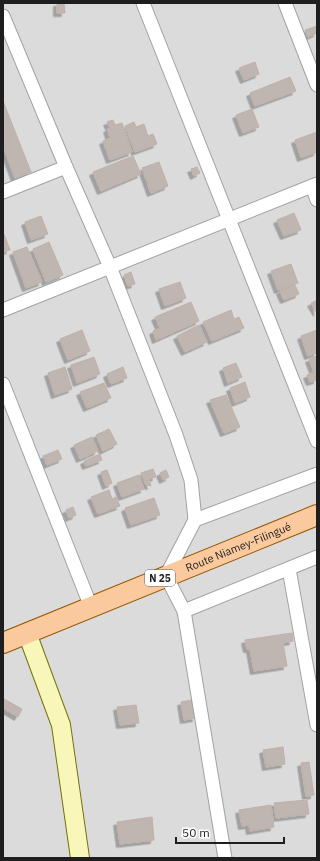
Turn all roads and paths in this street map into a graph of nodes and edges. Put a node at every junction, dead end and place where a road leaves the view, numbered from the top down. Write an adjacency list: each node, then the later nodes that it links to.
1 (143, 3): 9 (street)
2 (285, 3): 4 (street)
3 (3, 16): 5 (street)
4 (317, 85)
5 (66, 167): 7 (street); 10 (street)
6 (314, 185): 8 (street); 9 (street)
7 (3, 192)
8 (317, 200)
9 (229, 219): 10 (street); 13 (street)
10 (110, 267): 11 (street); 16 (street)
11 (3, 310)
12 (3, 384): 20 (street)
13 (317, 441)
14 (317, 474): 16 (street)
15 (317, 515): 19 (main road, Route Niamey-Filingué / N 25)
16 (195, 520): 19 (street)
17 (317, 557): 18 (street)
18 (289, 569): 21 (street); 24 (street)
19 (166, 576): 20 (main road, Route Niamey-Filingué / N 25); 21 (street)
20 (90, 607): 22 (main road, Route Niamey-Filingué / N 25)
21 (184, 611): 26 (street)
22 (27, 633): 23 (main road, Route Niamey-Filingué / N 25); 25 (street)
23 (3, 643)
24 (317, 725)
25 (80, 858)
26 (225, 858)

